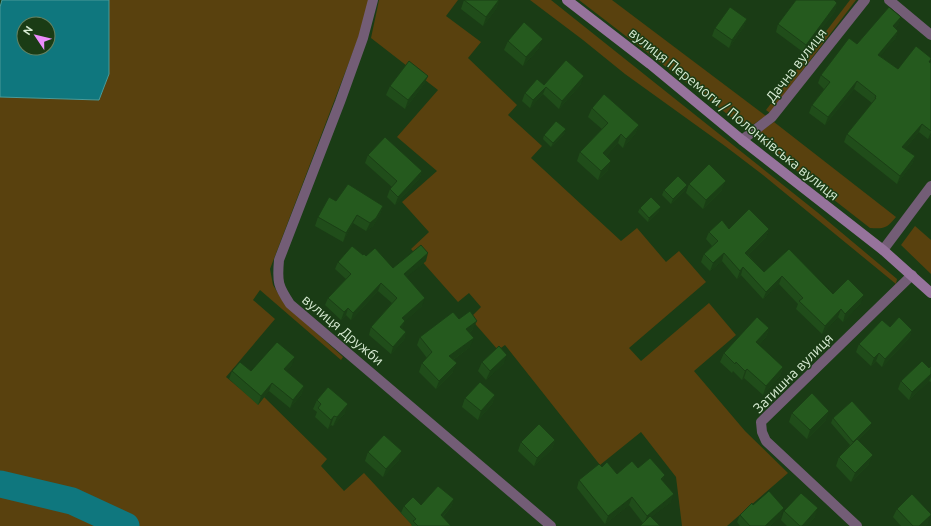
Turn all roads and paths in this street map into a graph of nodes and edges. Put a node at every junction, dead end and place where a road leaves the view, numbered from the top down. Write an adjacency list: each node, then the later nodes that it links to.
1 (373, 0): 11 (street, вулиця Дружби)
2 (567, 0): 6 (main road, вулиця Перемоги / Полонківська вулиця)
3 (865, 0): 6 (street, Дачна вулиця)
4 (889, 0): 5 (street)
5 (931, 35)
6 (742, 140): 8 (main road, вулиця Перемоги / Полонківська вулиця)
7 (931, 186): 8 (street)
8 (883, 250): 9 (main road, вулиця Перемоги / Полонківська вулиця)
9 (912, 275): 10 (main road, вулиця Перемоги / Полонківська вулиця); 12 (street, Затишна вулиця)
10 (931, 293)
11 (551, 526)
12 (857, 526)

